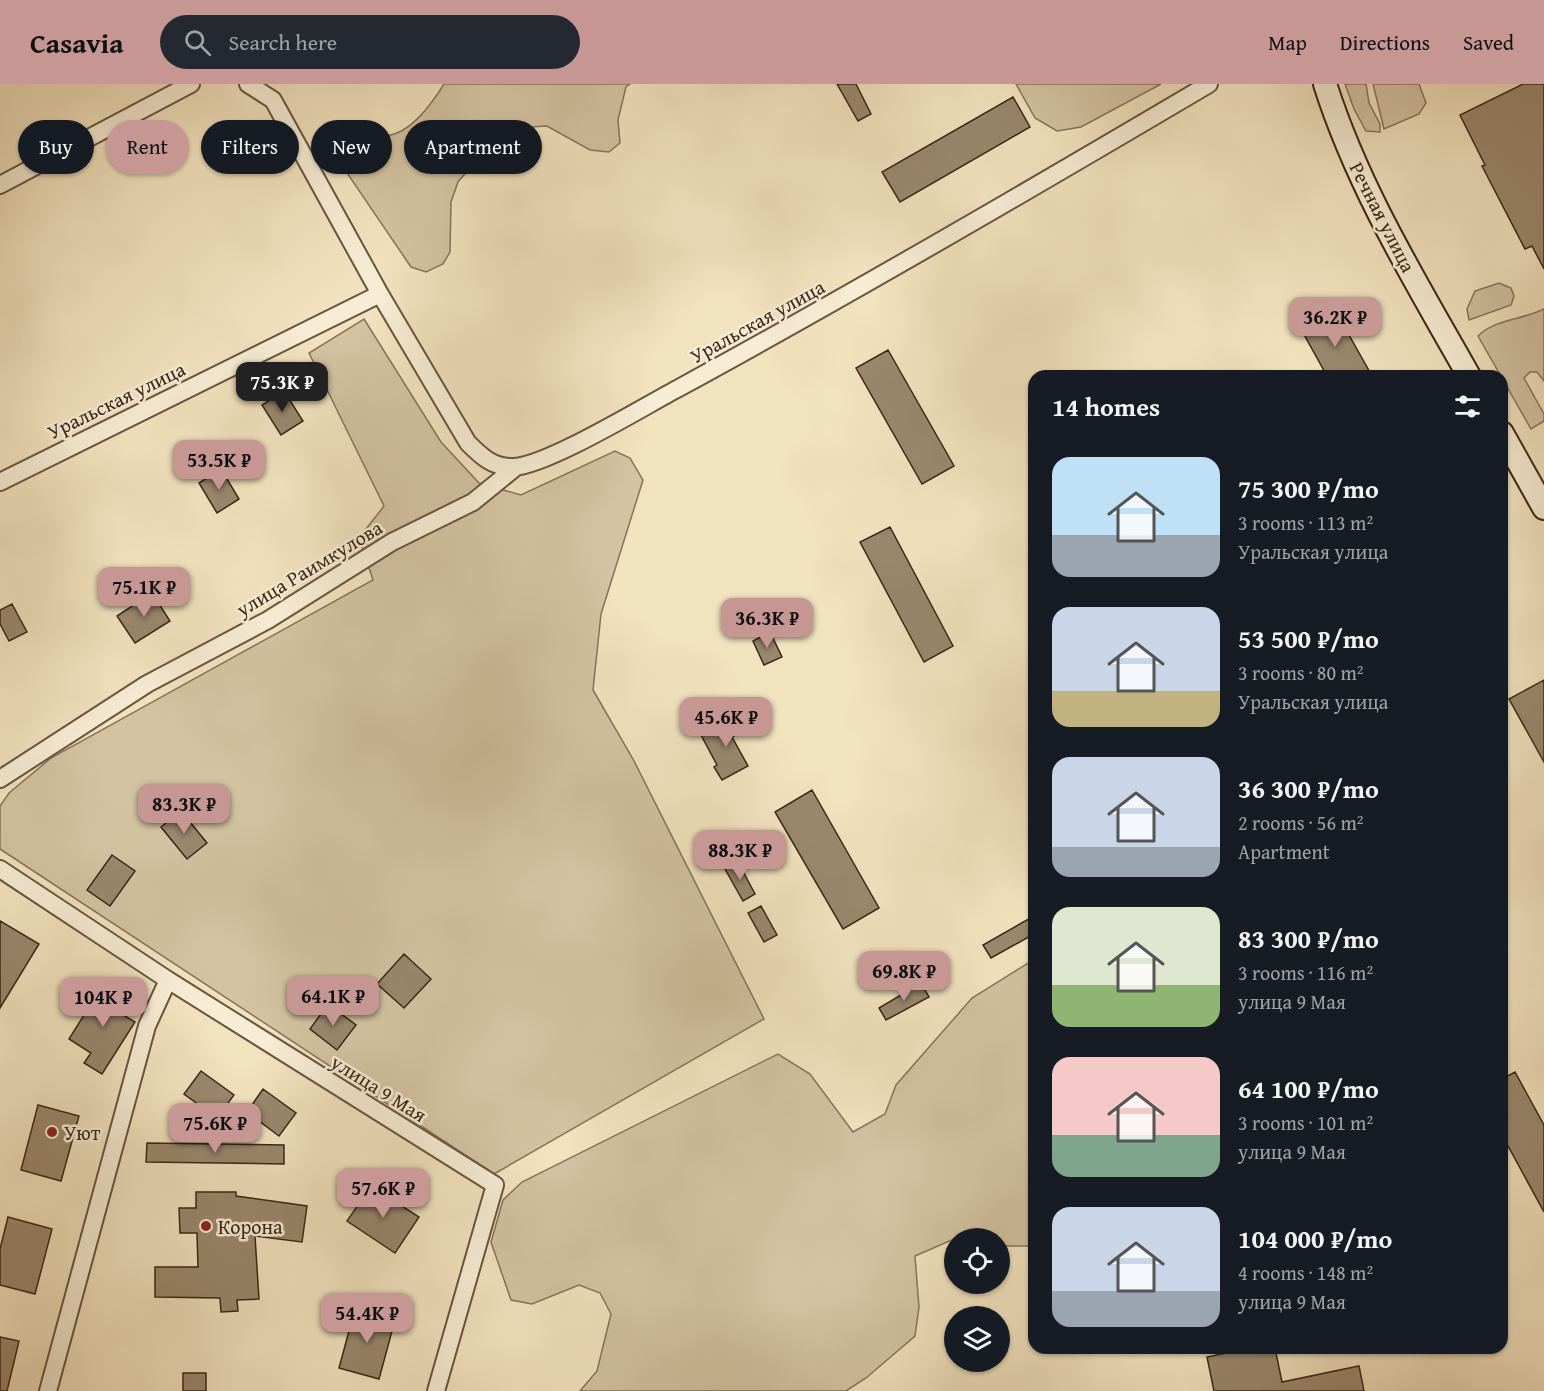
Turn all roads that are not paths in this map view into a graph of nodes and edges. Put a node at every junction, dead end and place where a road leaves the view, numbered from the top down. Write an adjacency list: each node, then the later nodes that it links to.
1 (191, 84): 5 (street)
2 (248, 84): 6 (street)
3 (1209, 84): 9 (street, Уральская улица)
4 (1325, 84): 7 (street, Речная улица)
5 (0, 185)
6 (380, 294): 9 (street); 10 (street, Уральская улица)
7 (1466, 370)
8 (1508, 444): 11 (street)
9 (516, 467): 12 (street, улица Раимкулова)
10 (0, 482)
11 (1544, 508)
12 (0, 778)
13 (0, 869): 14 (street, улица 9 Мая)
14 (168, 980): 15 (street); 16 (street, улица 9 Мая)
15 (48, 1391)
16 (436, 1391)

